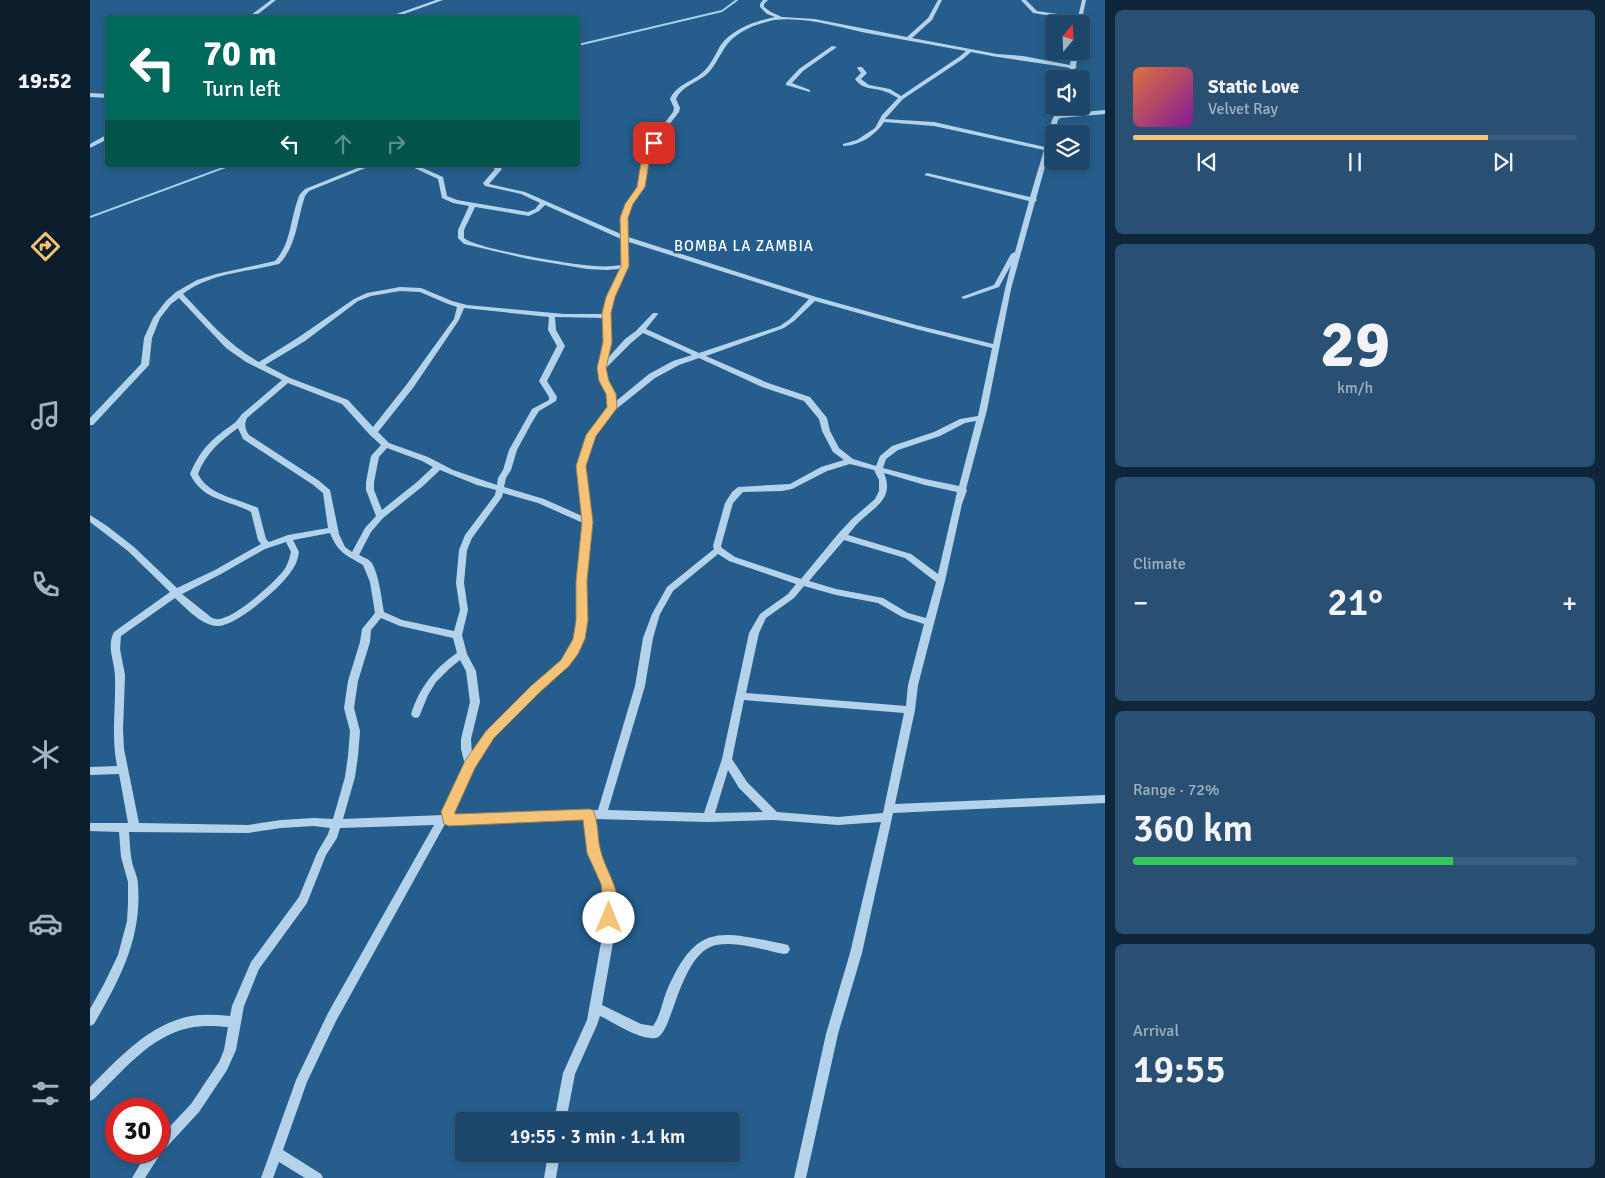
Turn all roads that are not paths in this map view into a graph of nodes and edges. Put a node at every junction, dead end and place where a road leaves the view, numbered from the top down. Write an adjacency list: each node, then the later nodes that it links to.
1 (274, 0): 7 (street)
2 (441, 0): 8 (street)
3 (766, 0): 11 (street)
4 (940, 0): 12 (street)
5 (1023, 0): 9 (street)
6 (1084, 0): 10 (street)
7 (253, 15)
8 (396, 15)
9 (1050, 15)
10 (1080, 15)
11 (783, 18): 12 (street); 39 (street)
12 (909, 38): 14 (street)
13 (834, 47): 19 (street)
14 (970, 50): 16 (street); 22 (street)
15 (1074, 60): 16 (street)
16 (1074, 67): 18 (street)
17 (860, 68): 22 (street)
18 (1073, 70)
19 (808, 91)
20 (90, 94): 21 (street)
21 (105, 96)
22 (901, 98): 25 (street)
23 (1105, 112): 24 (street)
24 (1058, 116): 26 (street)
25 (882, 120): 29 (street); 30 (street)
26 (1055, 125)
27 (105, 138): 28 (street)
28 (90, 146)
29 (845, 146)
30 (1045, 149)
31 (1045, 157): 36 (street)
32 (365, 167): 42 (street)
33 (415, 167): 38 (street)
34 (495, 167): 37 (street)
35 (927, 175): 36 (street)
36 (1034, 200): 50 (street)
37 (544, 202): 38 (street); 39 (street)
38 (472, 206): 41 (street)
39 (624, 237): 41 (street); 44 (street)
40 (1014, 254): 43 (street)
41 (625, 266): 48 (street)
42 (178, 293): 52 (street); 57 (street)
43 (964, 297)
44 (814, 298): 50 (street); 51 (street)
45 (461, 306): 46 (street); 52 (street); 59 (street)
46 (552, 314): 48 (street); 64 (street)
47 (655, 314): 49 (street)
48 (607, 316): 53 (street)
49 (641, 330): 51 (street); 53 (street)
50 (996, 347): 56 (street)
51 (701, 355): 55 (street); 61 (street)
52 (260, 365): 54 (street)
53 (602, 368): 55 (street)
54 (287, 380): 58 (street); 59 (street)
55 (612, 408): 68 (street)
56 (981, 418): 63 (street); 65 (street)
57 (90, 423)
58 (240, 423): 69 (street); 72 (street)
59 (373, 433): 60 (street)
60 (386, 445): 62 (street); 66 (street)
61 (850, 461): 63 (street); 73 (street)
62 (439, 466): 64 (street); 66 (street)
63 (879, 470): 65 (street); 70 (street)
64 (500, 489): 68 (street); 80 (street)
65 (963, 490): 75 (street)
66 (380, 516): 74 (street)
67 (90, 518): 77 (street)
68 (588, 522): 86 (street)
69 (333, 530): 71 (street); 74 (street)
70 (841, 536): 75 (street); 76 (street)
71 (288, 538): 72 (street); 77 (street)
72 (268, 545): 77 (street)
73 (718, 550): 76 (street); 92 (street)
74 (354, 556): 78 (street)
75 (941, 581): 79 (street)
76 (805, 582): 79 (street); 82 (street)
77 (175, 592): 87 (street)
78 (380, 614): 80 (street); 96 (street)
79 (929, 622): 83 (street)
80 (457, 635): 81 (street)
81 (462, 654): 84 (street); 86 (street)
82 (741, 696): 83 (street); 85 (street)
83 (910, 710): 90 (street)
84 (416, 714)
85 (727, 758): 93 (street); 94 (street)
86 (470, 765): 95 (street)
87 (122, 770): 88 (street); 98 (street)
88 (90, 771)
89 (1105, 799): 90 (street)
90 (888, 813): 93 (street); 113 (street)
91 (589, 814): 92 (street); 95 (street); 100 (street)
92 (602, 815): 94 (street)
93 (774, 816): 94 (street)
94 (708, 818)
95 (445, 820): 96 (street); 106 (street)
96 (337, 824): 98 (street); 102 (street)
97 (90, 827): 98 (street)
98 (129, 828): 101 (street)
99 (784, 949): 100 (street)
100 (596, 1008): 104 (street)
101 (90, 1020)
102 (235, 1022): 103 (street); 105 (street)
103 (90, 1095)
104 (562, 1112)
105 (170, 1135)
106 (276, 1153): 111 (street); 112 (street)
107 (553, 1162): 109 (street)
108 (147, 1163): 110 (street)
109 (552, 1177)
110 (138, 1178)
111 (267, 1178)
112 (316, 1178)
113 (800, 1178)

